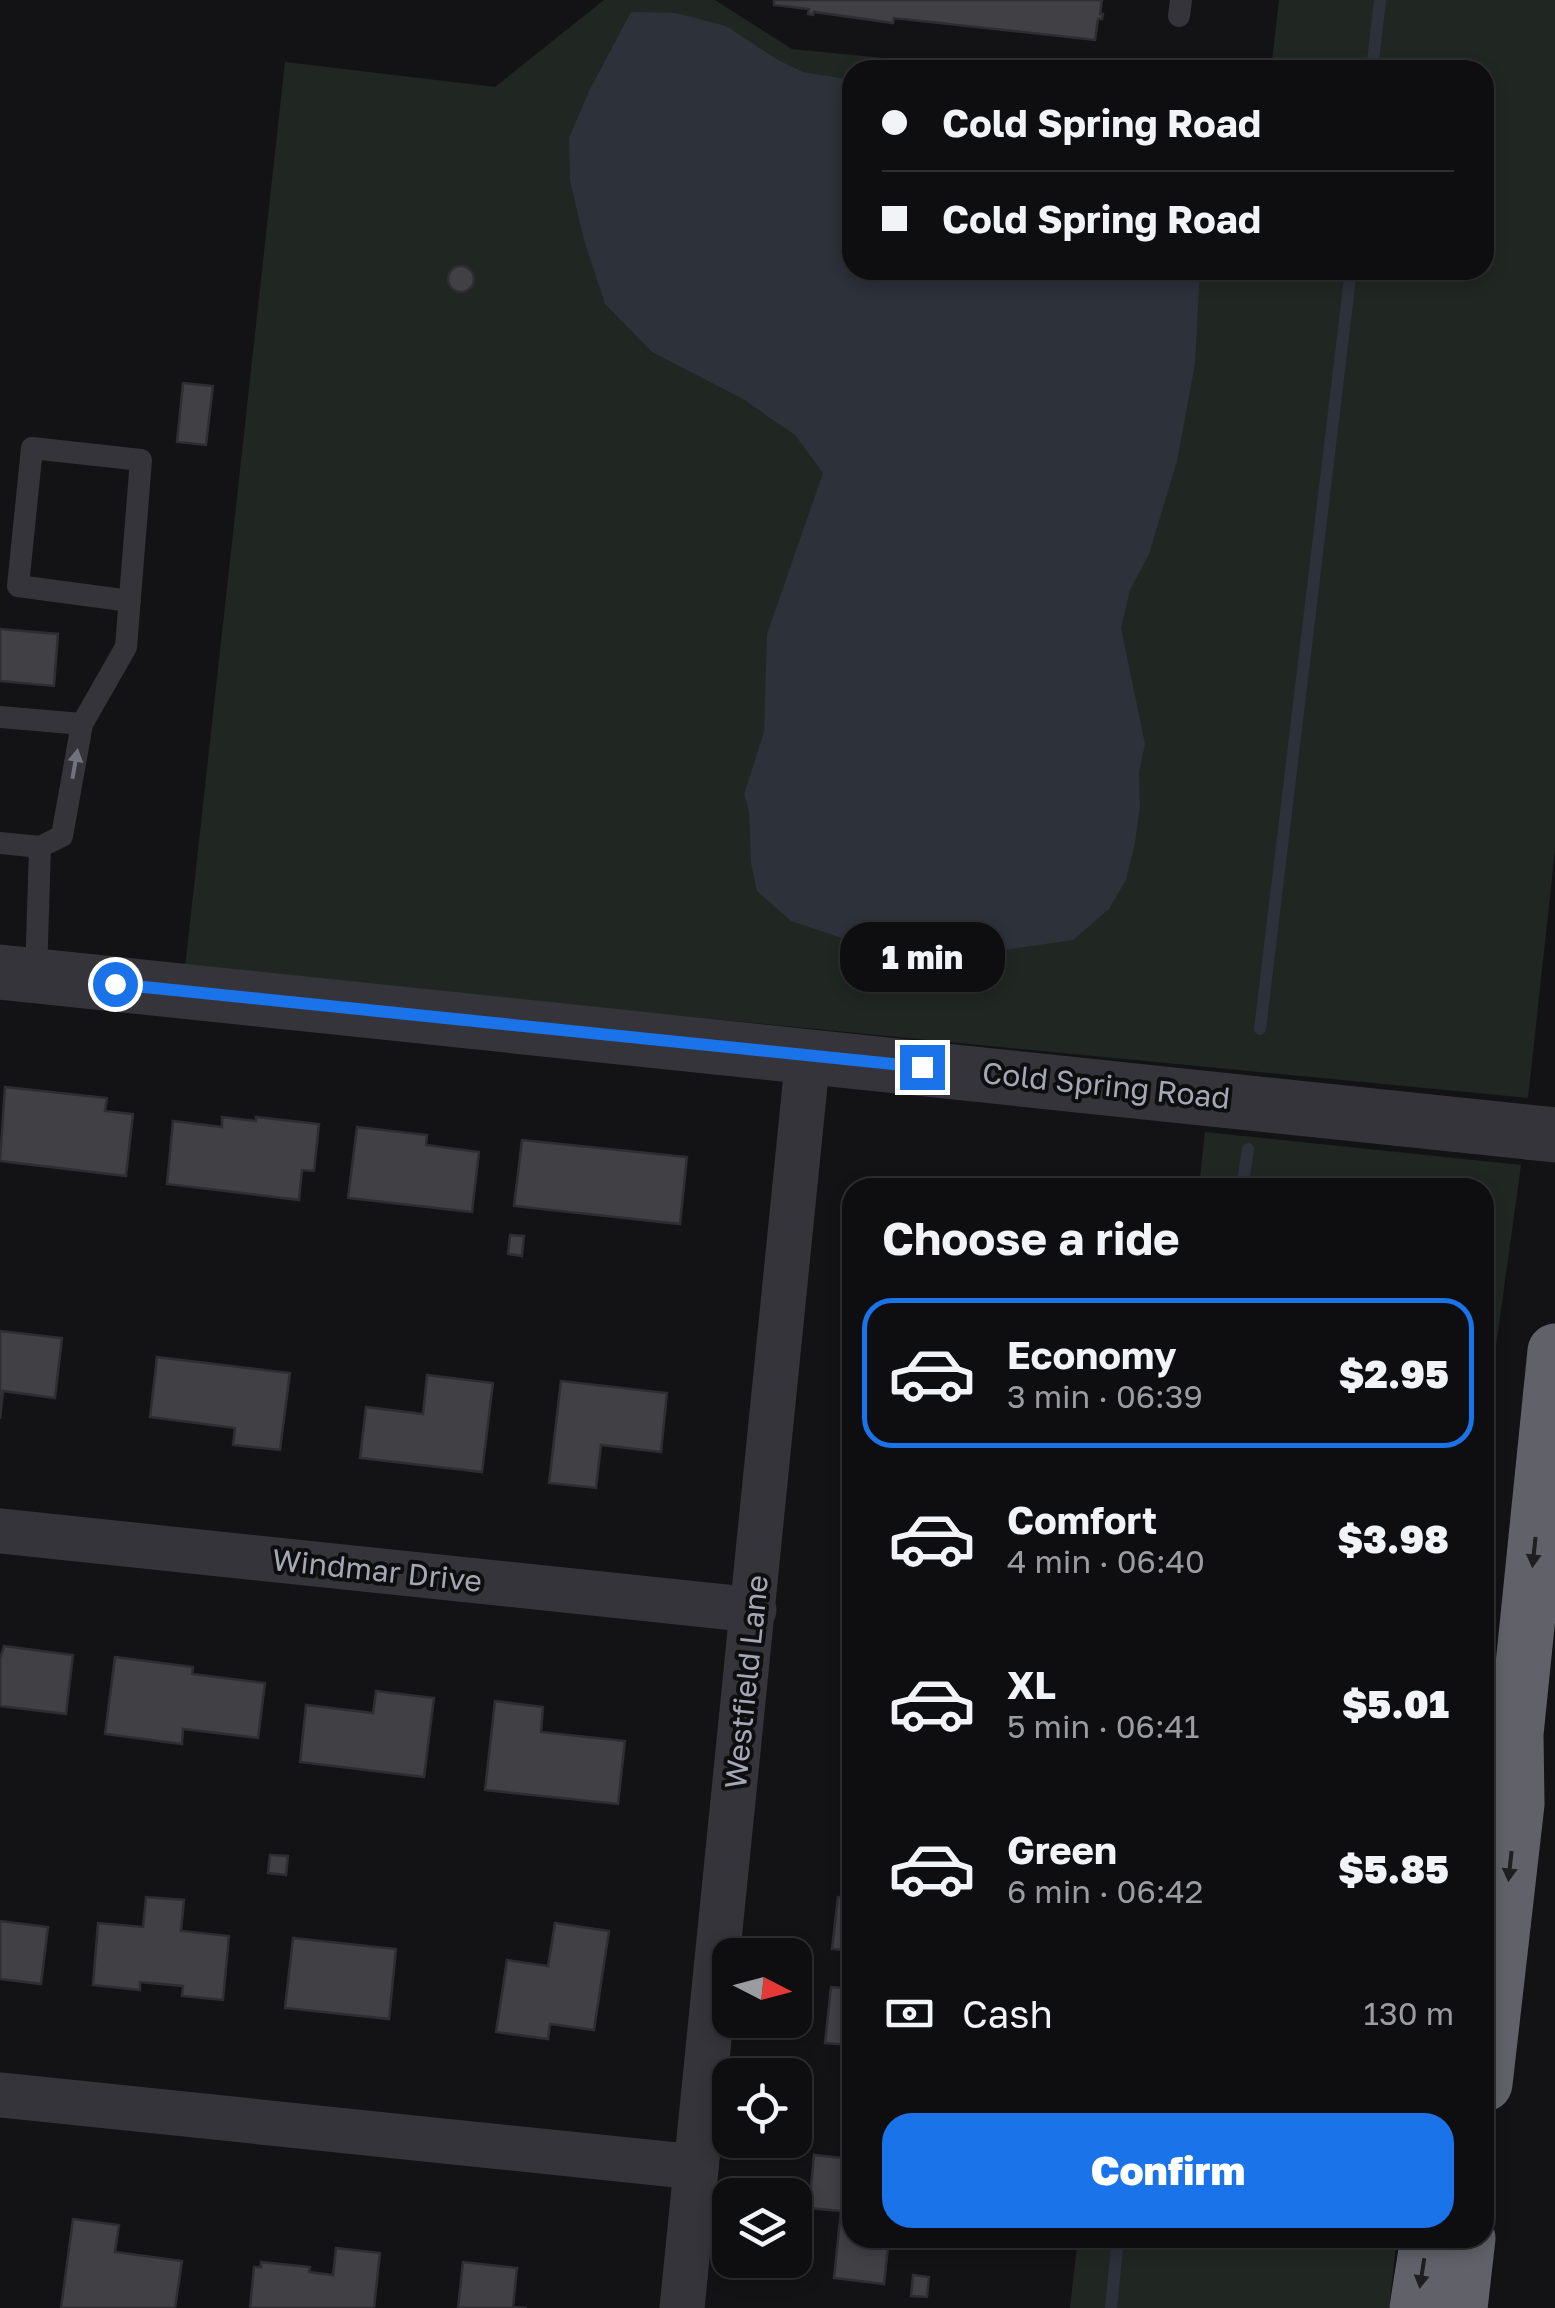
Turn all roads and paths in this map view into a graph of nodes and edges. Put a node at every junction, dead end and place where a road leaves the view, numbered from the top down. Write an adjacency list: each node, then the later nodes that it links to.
1 (130, 601): 1 (lane); 3 (lane)
2 (0, 717): 3 (lane)
3 (82, 724): 5 (lane, one-way to 3)
4 (0, 842): 5 (lane)
5 (40, 847): 6 (lane)
6 (18, 974): 7 (street, Cold Spring Road)
7 (808, 1055): 8 (street, Cold Spring Road); 11 (street, Westfield Lane)
8 (1555, 1135)
9 (1555, 1351): 12 (highway, one-way to 12)
10 (0, 1531): 11 (street, Windmar Drive)
11 (754, 1610): 16 (street, Westfield Lane)
12 (1516, 1734): 13 (highway); 14 (highway, one-way to 14)
13 (1494, 1776)
14 (1494, 2005)
15 (0, 2095): 16 (street)
16 (696, 2167): 19 (street, Westfield Lane)
17 (1426, 2248): 20 (highway, one-way to 20)
18 (1467, 2248): 21 (highway)
19 (682, 2308)
20 (1417, 2308)
21 (1460, 2308)

